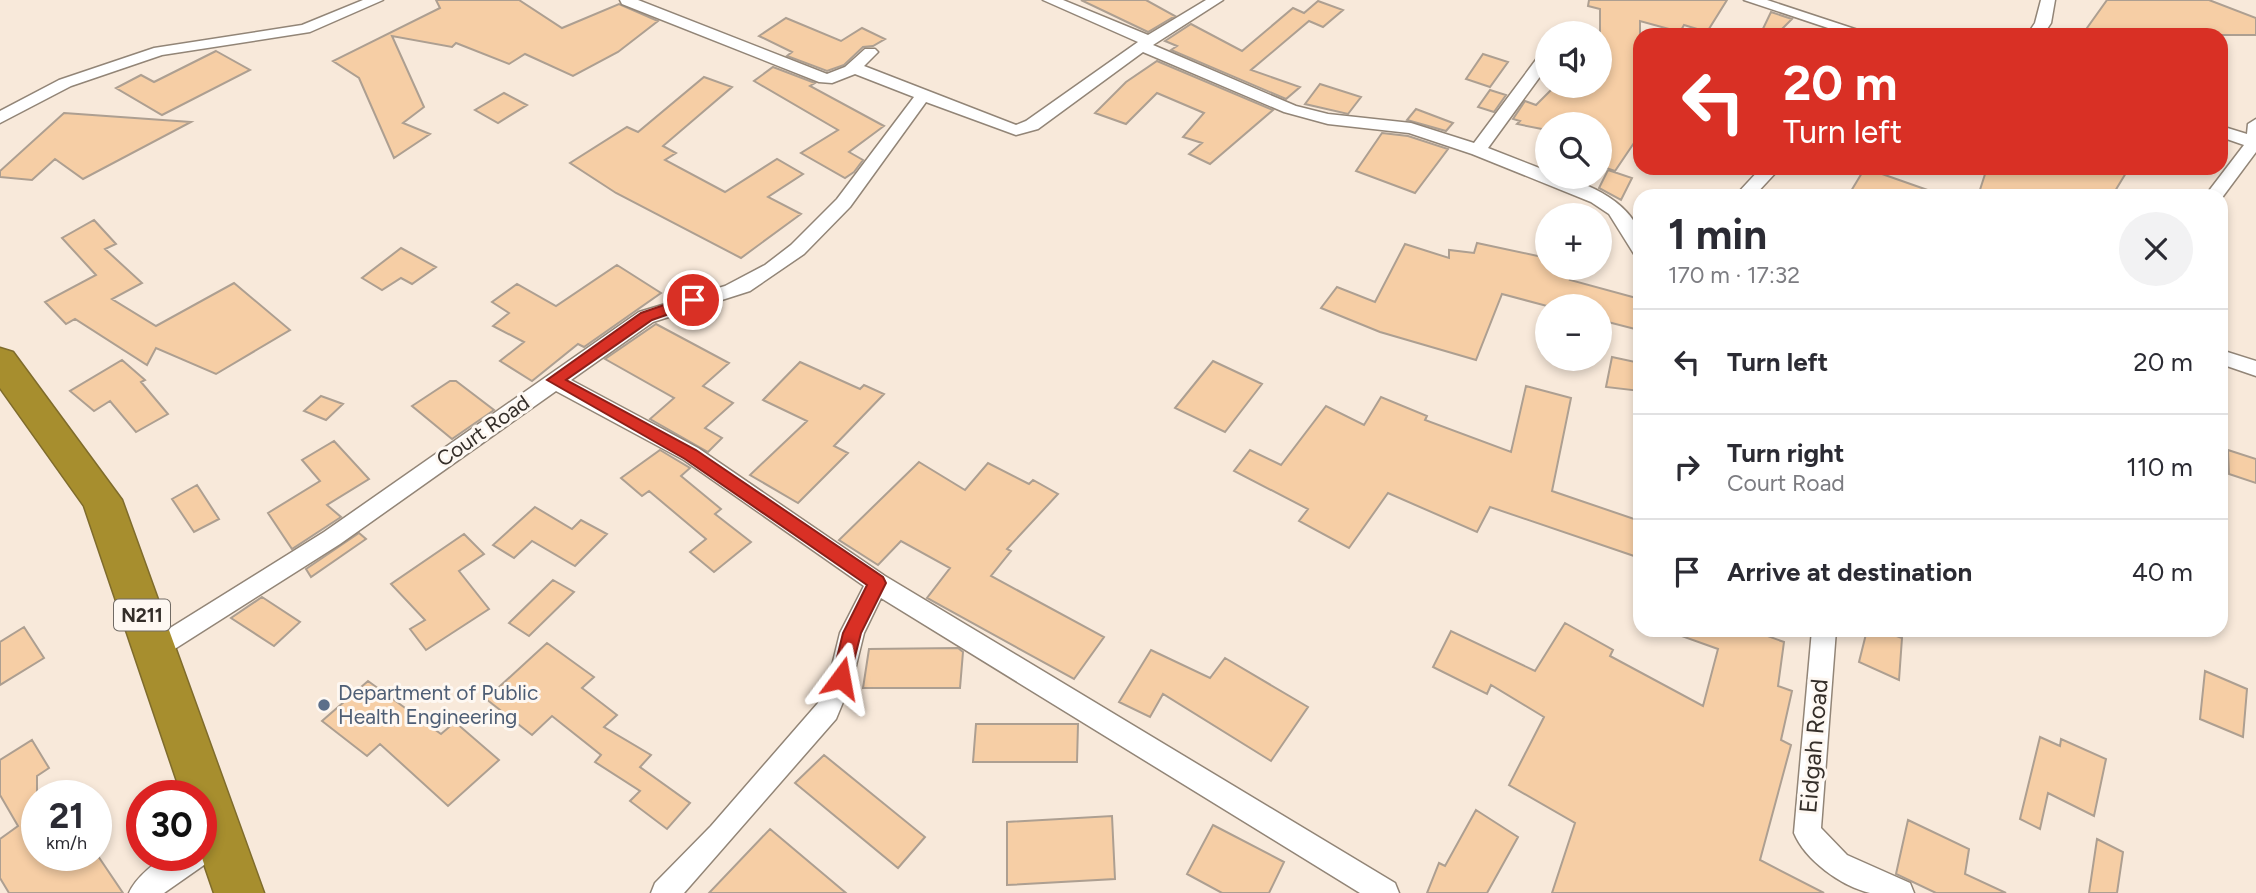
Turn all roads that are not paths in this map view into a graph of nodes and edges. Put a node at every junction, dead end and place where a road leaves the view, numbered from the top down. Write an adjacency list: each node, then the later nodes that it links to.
1 (376, 0): 14 (street)
2 (1050, 0): 9 (street)
3 (1216, 0): 9 (street)
4 (1751, 0): 7 (street)
5 (2048, 0): 8 (street)
6 (627, 1): 11 (street)
7 (1843, 28)
8 (2039, 28)
9 (1145, 43): 13 (street); 18 (street)
10 (870, 52): 11 (street)
11 (854, 68): 13 (street)
12 (1535, 72): 18 (street)
13 (922, 97): 26 (street, Court Road)
14 (0, 118)
15 (2256, 124): 17 (street)
16 (2228, 133): 17 (street)
17 (2254, 142): 21 (street)
18 (1478, 150): 22 (street)
19 (1764, 175): 20 (street)
20 (1751, 189)
21 (2219, 189)
22 (1633, 234)
23 (2228, 359): 25 (street)
24 (0, 361): 29 (highway, N211)
25 (2256, 369)
26 (555, 380): 27 (street); 29 (street, Court Road)
27 (877, 583): 35 (street); 36 (street)
28 (1823, 637): 37 (street, Eidgah Road)
29 (154, 650): 30 (highway, N211)
30 (188, 780)
31 (217, 864): 34 (highway, N211)
32 (169, 871): 33 (street)
33 (143, 893)
34 (239, 893)
35 (665, 893)
36 (1385, 893)
37 (1900, 893)

